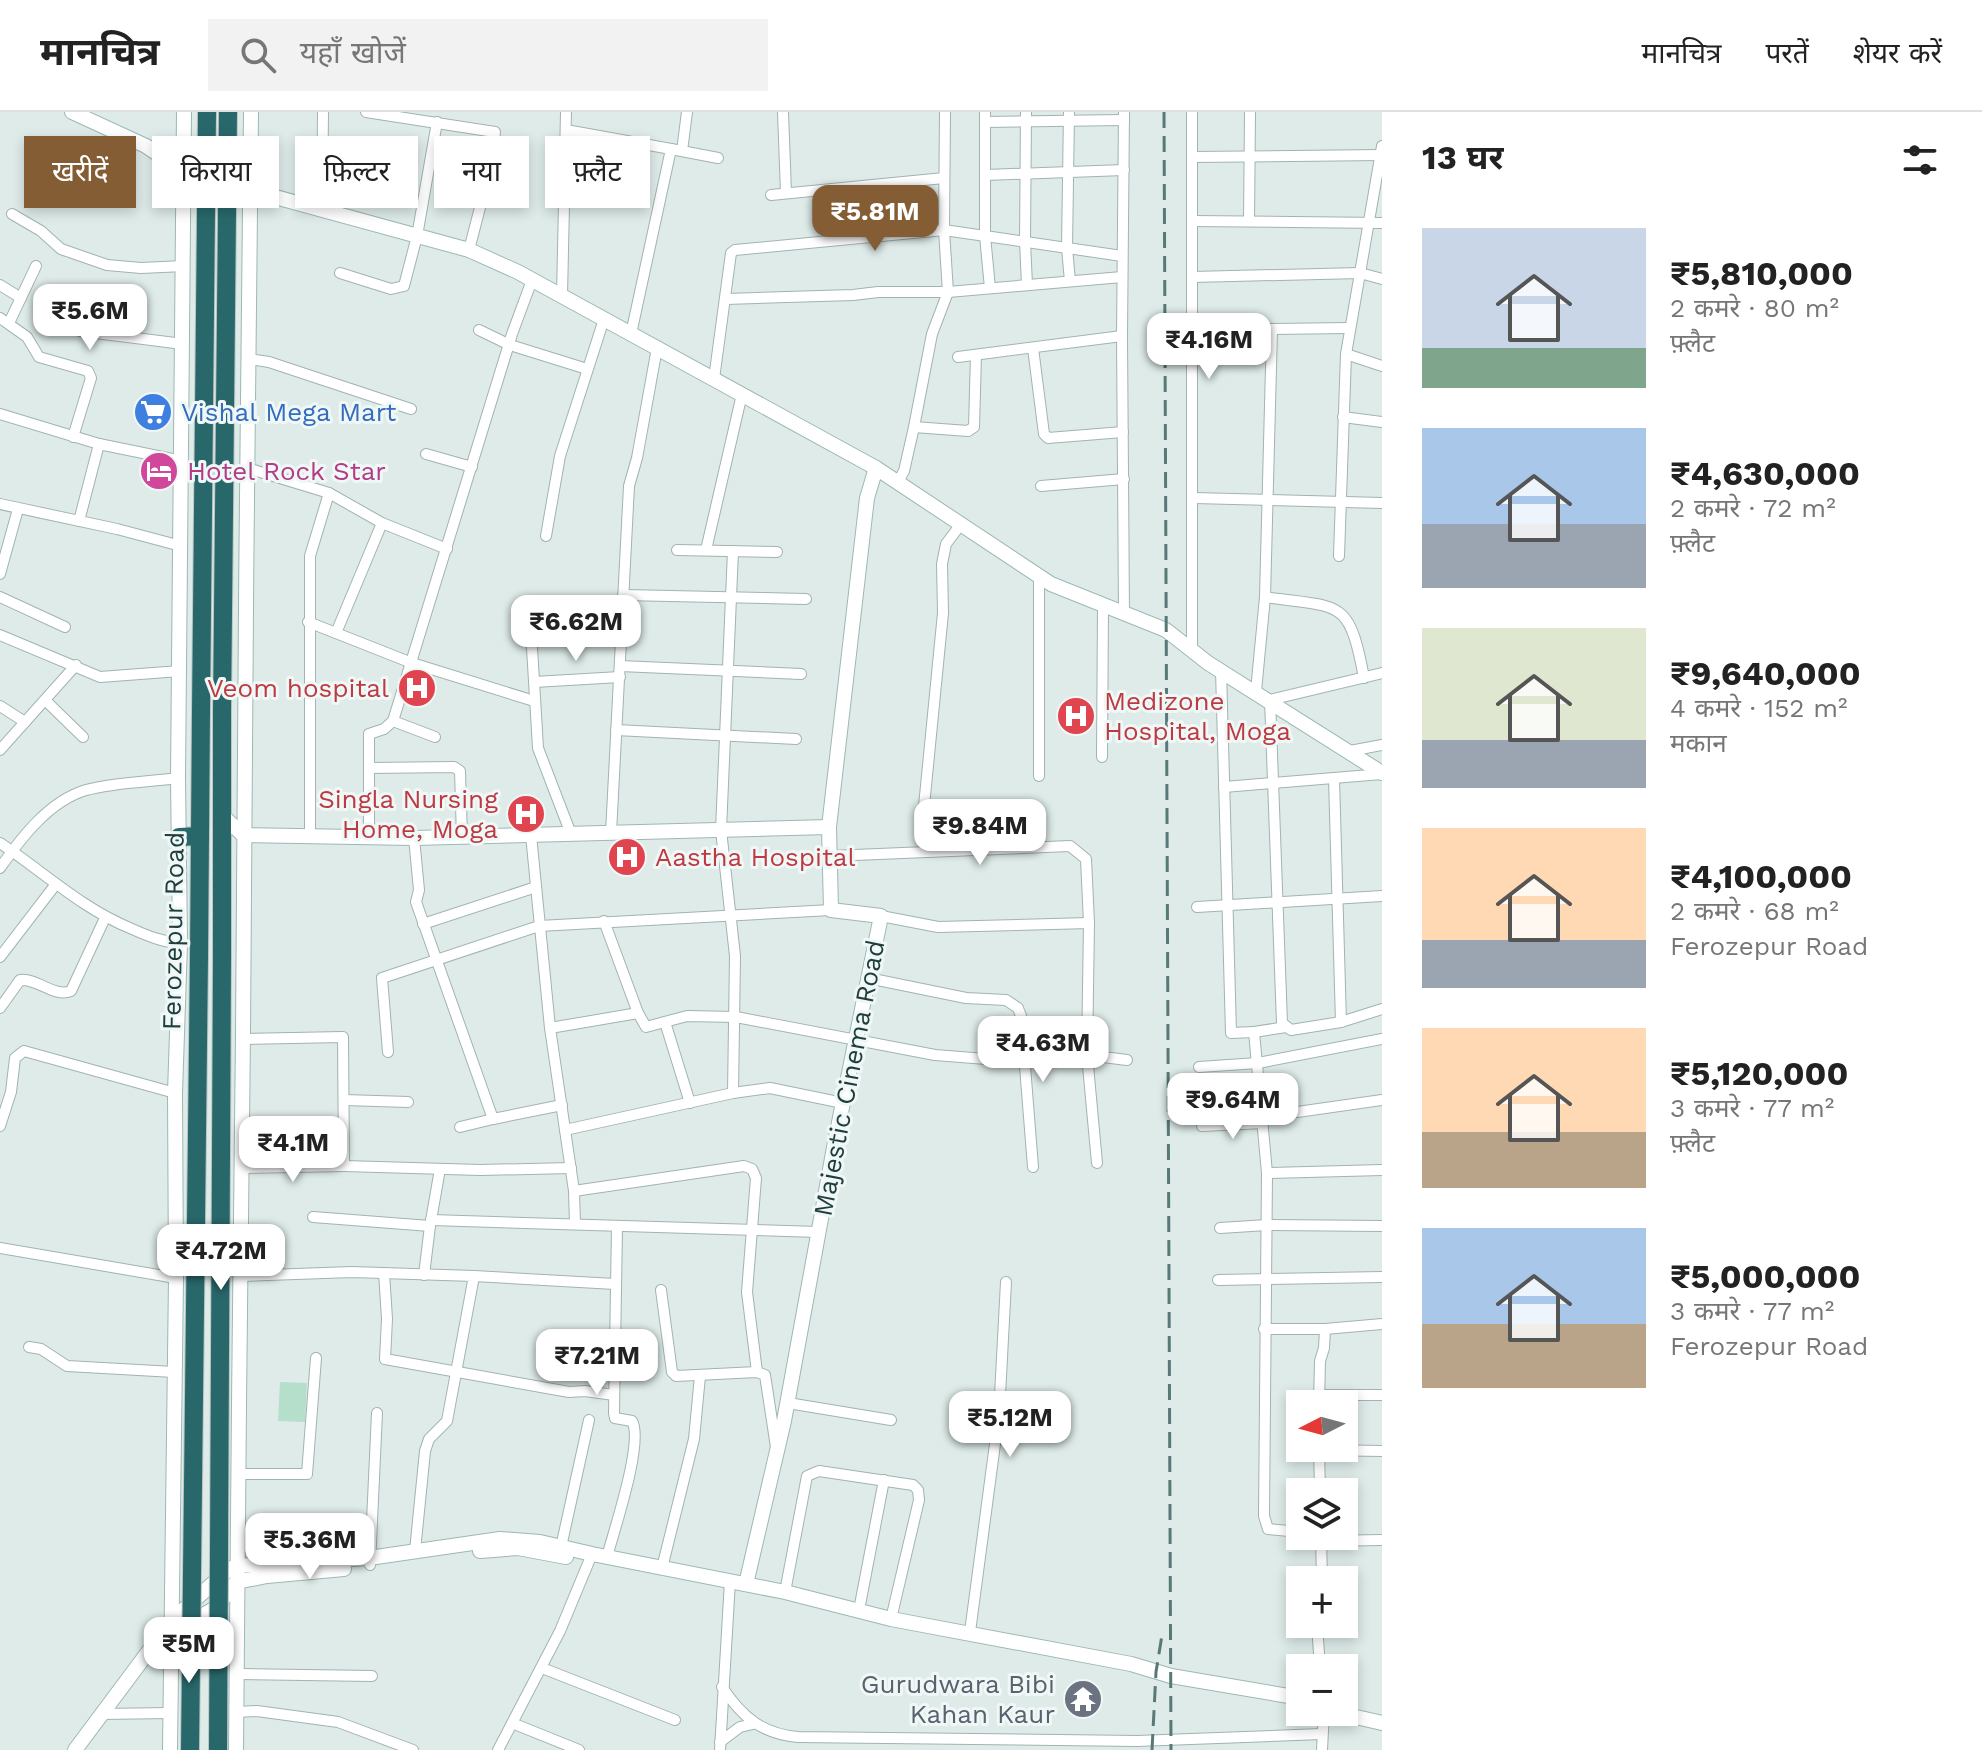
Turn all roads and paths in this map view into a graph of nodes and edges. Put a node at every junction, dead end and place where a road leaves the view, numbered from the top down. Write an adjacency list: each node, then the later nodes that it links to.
1 (72, 112): 23 (street)
2 (184, 112): 21 (street)
3 (207, 112): 179 (highway, Ferozepur Road, bridge)
4 (228, 112): 172 (highway, Ferozepur Road, bridge)
5 (251, 112): 22 (street)
6 (323, 112): 39 (street)
7 (366, 112): 14 (street)
8 (566, 112): 20 (street)
9 (687, 112): 24 (street)
10 (783, 112): 34 (street)
11 (945, 112): 33 (street)
12 (1192, 112): 26 (street)
13 (1250, 112): 27 (street)
14 (408, 115): 19 (street)
15 (1068, 116): 16 (street); 18 (street); 30 (street)
16 (1124, 116): 29 (street)
17 (985, 117): 18 (street); 32 (street)
18 (1026, 117): 31 (street)
19 (437, 122): 46 (street); 50 (street)
20 (566, 130): 24 (street); 65 (street)
21 (184, 136)
22 (248, 136)
23 (152, 150)
24 (676, 150): 28 (street); 75 (street)
25 (1382, 152): 27 (street); 44 (street)
26 (1192, 157): 27 (street); 41 (street)
27 (1250, 157): 42 (street)
28 (718, 158)
29 (1124, 170): 30 (street); 51 (street)
30 (1068, 172): 31 (street); 49 (street)
31 (1026, 173): 32 (street); 48 (street)
32 (985, 175): 47 (street)
33 (944, 178): 34 (street); 45 (street)
34 (786, 193): 35 (street)
35 (771, 195)
36 (279, 197): 39 (street)
37 (183, 208): 53 (street)
38 (243, 208): 84 (street)
39 (322, 209): 46 (street)
40 (12, 214): 53 (street)
41 (1192, 221): 42 (street); 57 (street)
42 (1249, 221): 44 (street)
43 (1382, 223): 44 (street)
44 (1370, 224): 55 (street)
45 (944, 230): 47 (street); 64 (street); 67 (street)
46 (417, 236): 50 (street); 54 (street)
47 (985, 236): 48 (street); 63 (street)
48 (1025, 241): 49 (street); 62 (street)
49 (1067, 248): 51 (street); 60 (street)
50 (469, 250): 59 (street)
51 (1122, 256): 56 (street)
52 (36, 266): 66 (street)
53 (184, 266): 77 (street)
54 (340, 273)
55 (1360, 273): 57 (street); 58 (street); 71 (street)
56 (1122, 277): 60 (street); 76 (street)
57 (1192, 277): 70 (street)
58 (1382, 279)
59 (532, 280): 65 (street); 78 (street)
60 (1070, 281): 62 (street)
61 (0, 285): 66 (street)
62 (1027, 285): 63 (street)
63 (990, 288): 64 (street)
64 (948, 292): 67 (street); 93 (street)
65 (562, 296): 68 (street)
66 (21, 298): 69 (street)
67 (726, 299): 87 (street)
68 (604, 319): 75 (street); 86 (street)
69 (4, 321): 95 (street)
70 (1192, 326): 72 (street); 106 (street)
71 (1349, 328): 72 (street); 81 (street)
72 (1272, 329): 107 (street)
73 (479, 330): 78 (street)
74 (80, 331): 77 (street)
75 (631, 334): 79 (street)
76 (1122, 336): 80 (street); 94 (street)
77 (183, 344): 98 (street)
78 (510, 345): 86 (street); 99 (street)
79 (657, 348): 87 (street); 125 (street)
80 (1033, 348): 82 (street); 94 (street)
81 (1346, 354): 85 (street); 91 (street)
82 (976, 355): 83 (street); 93 (street)
83 (958, 357)
84 (249, 359): 89 (street); 100 (street)
85 (1382, 366)
86 (587, 369): 115 (street)
87 (714, 379): 88 (street)
88 (742, 394): 101 (street); 119 (street)
89 (411, 409)
90 (0, 414): 95 (street)
91 (1343, 417): 92 (street); 108 (street)
92 (1382, 422)
93 (914, 427): 103 (street)
94 (1123, 432): 102 (street)
95 (73, 437): 96 (street)
96 (99, 444): 98 (street); 112 (street)
97 (426, 454): 99 (street)
98 (182, 461): 116 (street)
99 (472, 467): 117 (street)
100 (247, 468): 105 (street); 177 (street)
101 (876, 468): 103 (street); 173 (street)
102 (1124, 479): 104 (street); 131 (street)
103 (898, 482): 114 (street)
104 (1041, 486)
105 (329, 493): 113 (street); 132 (street)
106 (1194, 498): 107 (street); 137 (street)
107 (1268, 499): 108 (street); 128 (street)
108 (1340, 501): 109 (street); 122 (street)
109 (1382, 503)
110 (0, 504): 111 (street)
111 (18, 509): 112 (street); 123 (street)
112 (79, 521): 116 (street)
113 (382, 523): 117 (street); 135 (street)
114 (961, 524): 124 (street); 171 (street)
115 (546, 536)
116 (181, 546): 142 (street)
117 (447, 549): 138 (street)
118 (677, 550): 119 (street)
119 (706, 550): 120 (street)
120 (733, 551): 121 (street); 127 (street)
121 (777, 552)
122 (1339, 556)
123 (0, 574)
124 (1039, 576): 130 (street); 166 (street)
125 (623, 595): 127 (street); 143 (street)
126 (0, 597): 133 (street)
127 (731, 597): 129 (street); 140 (street)
128 (1265, 597): 146 (street); 148 (street)
129 (806, 599)
130 (1103, 606): 131 (street); 163 (street)
131 (1124, 614): 137 (street)
132 (308, 622): 135 (street); 180 (street)
133 (65, 627)
134 (531, 631): 147 (street)
135 (336, 633): 138 (street)
136 (0, 635): 139 (street)
137 (1192, 650): 141 (street)
138 (412, 663): 151 (street); 153 (street)
139 (76, 665): 142 (street); 149 (street)
140 (728, 670): 143 (street); 145 (street); 158 (street)
141 (1221, 670): 148 (street); 170 (street)
142 (180, 671): 167 (street)
143 (620, 672): 147 (street); 155 (street)
144 (1382, 673): 146 (street)
145 (801, 674)
146 (1364, 678): 150 (street)
147 (534, 682): 151 (street)
148 (1256, 691): 150 (street)
149 (45, 700): 154 (street); 156 (street)
150 (1270, 700): 162 (street); 169 (street)
151 (534, 701): 176 (street)
152 (0, 706): 154 (street)
153 (393, 721): 157 (street); 164 (street)
154 (25, 722): 161 (street)
155 (616, 730): 158 (street); 175 (street)
156 (83, 737)
157 (435, 737)
158 (725, 737): 159 (street); 174 (street)
159 (796, 739)
160 (1382, 745): 162 (street)
161 (0, 750)
162 (1350, 751): 165 (street)
163 (1102, 757)
164 (369, 768): 182 (street); 183 (street)
165 (1382, 773): 168 (street)
166 (1039, 776)
167 (178, 778): 181 (street); 186 (street)
168 (1334, 779): 169 (street); 192 (street)
169 (1274, 782): 170 (street); 193 (street)
170 (1224, 787): 194 (street)
171 (924, 806)
172 (224, 817): 177 (street); 331 (highway, Ferozepur Road, bridge)
173 (829, 827): 174 (street); 187 (street)
174 (721, 830): 175 (street); 197 (street)
175 (611, 833): 176 (street)
176 (571, 834): 178 (street)
177 (243, 835): 180 (street); 217 (street)
178 (531, 835): 183 (street); 190 (street)
179 (200, 836): 181 (highway); 330 (highway, Ferozepur Road, bridge)
180 (310, 836): 182 (street)
181 (179, 837): 204 (street)
182 (369, 837): 184 (street)
183 (462, 837): 184 (street)
184 (414, 838): 202 (street)
185 (0, 843): 186 (street)
186 (12, 851): 188 (street); 189 (street)
187 (830, 856): 196 (street); 201 (street)
188 (0, 868)
189 (56, 884): 199 (street); 205 (street)
190 (536, 887): 202 (street); 203 (street)
191 (1382, 896): 192 (street)
192 (1336, 899): 193 (street); 213 (street)
193 (1278, 901): 194 (street); 214 (street)
194 (1227, 903): 195 (street); 216 (street)
195 (1197, 907)
196 (831, 910): 197 (street); 198 (street, Majestic Cinema Road)
197 (731, 916): 200 (street); 211 (street)
198 (881, 916): 201 (street); 207 (street, Majestic Cinema Road)
199 (105, 918): 204 (street); 208 (street)
200 (604, 921): 203 (street); 210 (street)
201 (1089, 923): 221 (street)
202 (423, 924): 206 (street)
203 (539, 926): 206 (street); 215 (street)
204 (180, 943): 226 (street)
205 (0, 957)
206 (435, 961): 220 (street); 234 (street)
207 (868, 978): 219 (street, Majestic Cinema Road); 223 (street)
208 (0, 1008)
209 (1382, 1009): 213 (street)
210 (638, 1013): 212 (street); 215 (street)
211 (736, 1017): 212 (street); 219 (street); 227 (street)
212 (665, 1022): 231 (street)
213 (1341, 1022): 214 (street)
214 (1286, 1027): 216 (street)
215 (550, 1028): 233 (street)
216 (1254, 1032): 224 (street)
217 (243, 1039): 228 (street); 243 (street)
218 (1382, 1039): 224 (street)
219 (855, 1042): 223 (street); 232 (street, Majestic Cinema Road)
220 (388, 1052)
221 (1087, 1055): 222 (street); 223 (street); 240 (street)
222 (1127, 1060)
223 (1024, 1062): 242 (street)
224 (1258, 1063): 225 (street); 235 (street)
225 (1199, 1067)
226 (175, 1093): 236 (street); 264 (street)
227 (733, 1093): 231 (street); 232 (street)
228 (344, 1100): 230 (street); 241 (street)
229 (1382, 1100): 235 (street)
230 (408, 1102)
231 (690, 1103): 239 (street)
232 (843, 1103): 257 (street, Majestic Cinema Road)
233 (562, 1105): 234 (street); 239 (street)
234 (493, 1119): 238 (street)
235 (1263, 1120): 237 (street); 247 (street)
236 (0, 1126)
237 (1202, 1126)
238 (460, 1127)
239 (565, 1130): 244 (street)
240 (1097, 1163)
241 (344, 1166): 243 (street); 245 (street)
242 (1033, 1167)
243 (241, 1168): 261 (street)
244 (571, 1168): 245 (street); 248 (street)
245 (440, 1169): 250 (street)
246 (1382, 1170): 247 (street)
247 (1267, 1173): 252 (street)
248 (574, 1191): 251 (street); 256 (street)
249 (313, 1217): 250 (street)
250 (430, 1223): 251 (street); 260 (street)
251 (575, 1224): 253 (street)
252 (1267, 1225): 254 (street); 255 (street); 265 (street)
253 (617, 1226): 256 (street); 268 (street)
254 (1382, 1226)
255 (1220, 1228)
256 (752, 1230): 257 (street); 277 (street)
257 (819, 1232): 283 (street, Majestic Cinema Road)
258 (0, 1248): 264 (street)
259 (384, 1273): 260 (street); 261 (street); 276 (street)
260 (424, 1275): 262 (street)
261 (241, 1276): 290 (street)
262 (474, 1276): 268 (street); 276 (street)
263 (1382, 1277): 265 (street)
264 (176, 1278): 275 (street)
265 (1266, 1278): 266 (street); 271 (street)
266 (1218, 1280)
267 (1006, 1282): 308 (street)
268 (615, 1284): 280 (street)
269 (661, 1290): 278 (street)
270 (1382, 1324): 272 (street)
271 (1264, 1329): 272 (street); 292 (street)
272 (1325, 1329): 279 (street)
273 (29, 1347): 275 (street)
274 (316, 1358): 290 (street)
275 (174, 1372): 307 (street)
276 (456, 1372): 280 (street); 296 (street)
277 (757, 1372): 278 (street); 289 (street)
278 (700, 1376): 300 (street)
279 (1320, 1390)
280 (614, 1395): 297 (street)
281 (1382, 1395): 282 (street)
282 (1358, 1397)
283 (788, 1403): 286 (street); 289 (street, Majestic Cinema Road)
284 (377, 1413): 298 (street)
285 (589, 1420): 295 (street)
286 (891, 1420)
287 (1358, 1450): 288 (street)
288 (1382, 1451)
289 (777, 1453): 302 (street, Majestic Cinema Road)
290 (237, 1474): 299 (street)
291 (884, 1480): 304 (street); 305 (street); 306 (street)
292 (1286, 1531)
293 (1358, 1539): 294 (street)
294 (1382, 1540)
295 (561, 1547): 296 (street); 297 (street)
296 (415, 1551): 298 (street)
297 (596, 1558): 298 (street); 300 (street); 303 (street); 309 (street)
298 (370, 1562): 299 (street); 301 (street)
299 (237, 1566): 301 (street); 307 (street)
300 (662, 1568): 303 (street)
301 (236, 1582): 307 (street); 310 (street)
302 (746, 1584): 303 (street); 304 (street)
303 (730, 1586): 312 (street); 314 (street)
304 (785, 1592): 305 (street)
305 (859, 1610): 306 (street)
306 (891, 1619): 308 (street)
307 (171, 1626): 317 (street); 318 (street)
308 (970, 1632): 313 (street)
309 (542, 1668): 321 (street); 322 (street)
310 (238, 1674): 311 (street); 316 (street)
311 (372, 1676)
312 (722, 1687): 324 (street); 327 (street)
313 (1286, 1696)
314 (1286, 1704)
315 (1358, 1710): 319 (street)
316 (236, 1712): 332 (street); 333 (street)
317 (170, 1713): 318 (street); 329 (street)
318 (100, 1714): 328 (street)
319 (1382, 1715)
320 (1358, 1718): 323 (street)
321 (675, 1720)
322 (512, 1723): 334 (street); 335 (street)
323 (1382, 1723)
324 (753, 1724): 326 (street); 327 (street)
325 (1323, 1726): 326 (street)
326 (1322, 1734): 336 (street)
327 (720, 1746)
328 (75, 1750)
329 (170, 1750)
330 (190, 1750)
331 (218, 1750)
332 (236, 1750)
333 (413, 1750)
334 (498, 1750)
335 (579, 1750)
336 (1322, 1750)

